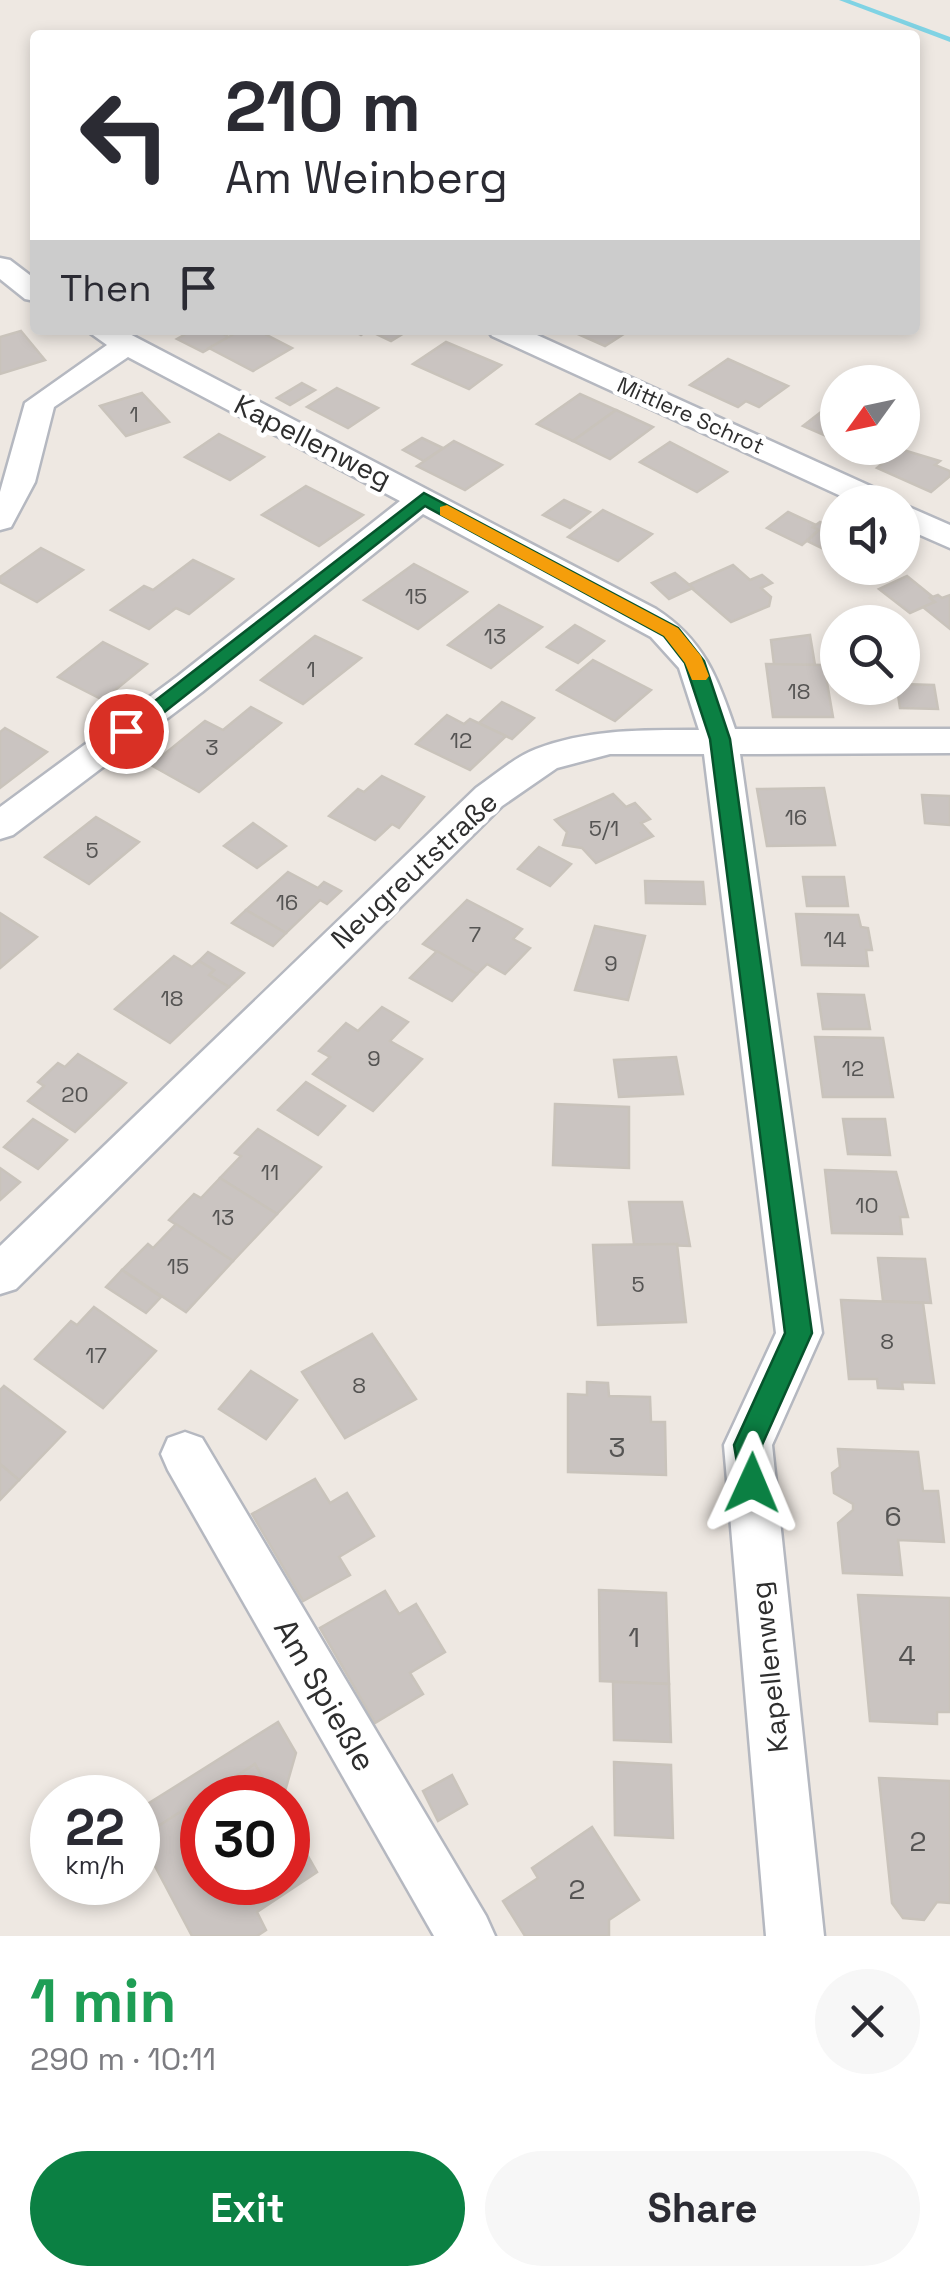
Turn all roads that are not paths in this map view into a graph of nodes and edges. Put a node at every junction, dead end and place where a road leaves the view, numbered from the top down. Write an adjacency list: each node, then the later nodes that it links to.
1 (0, 266): 2 (street)
2 (30, 289)
3 (513, 335): 5 (street, Mittlere Schrot)
4 (113, 337): 6 (street, Kapellenweg); 7 (street)
5 (841, 485)
6 (424, 498): 10 (street, Kapellenweg); 12 (street)
7 (0, 520)
8 (920, 523): 9 (street)
9 (950, 538)
10 (720, 739): 11 (street, Neugreutstraße); 13 (street, Neugreutstraße); 16 (street, Kapellenweg)
11 (950, 740)
12 (0, 826)
13 (0, 1276)
14 (184, 1454): 15 (street, Am Spießle)
15 (466, 1936)
16 (795, 1936)

